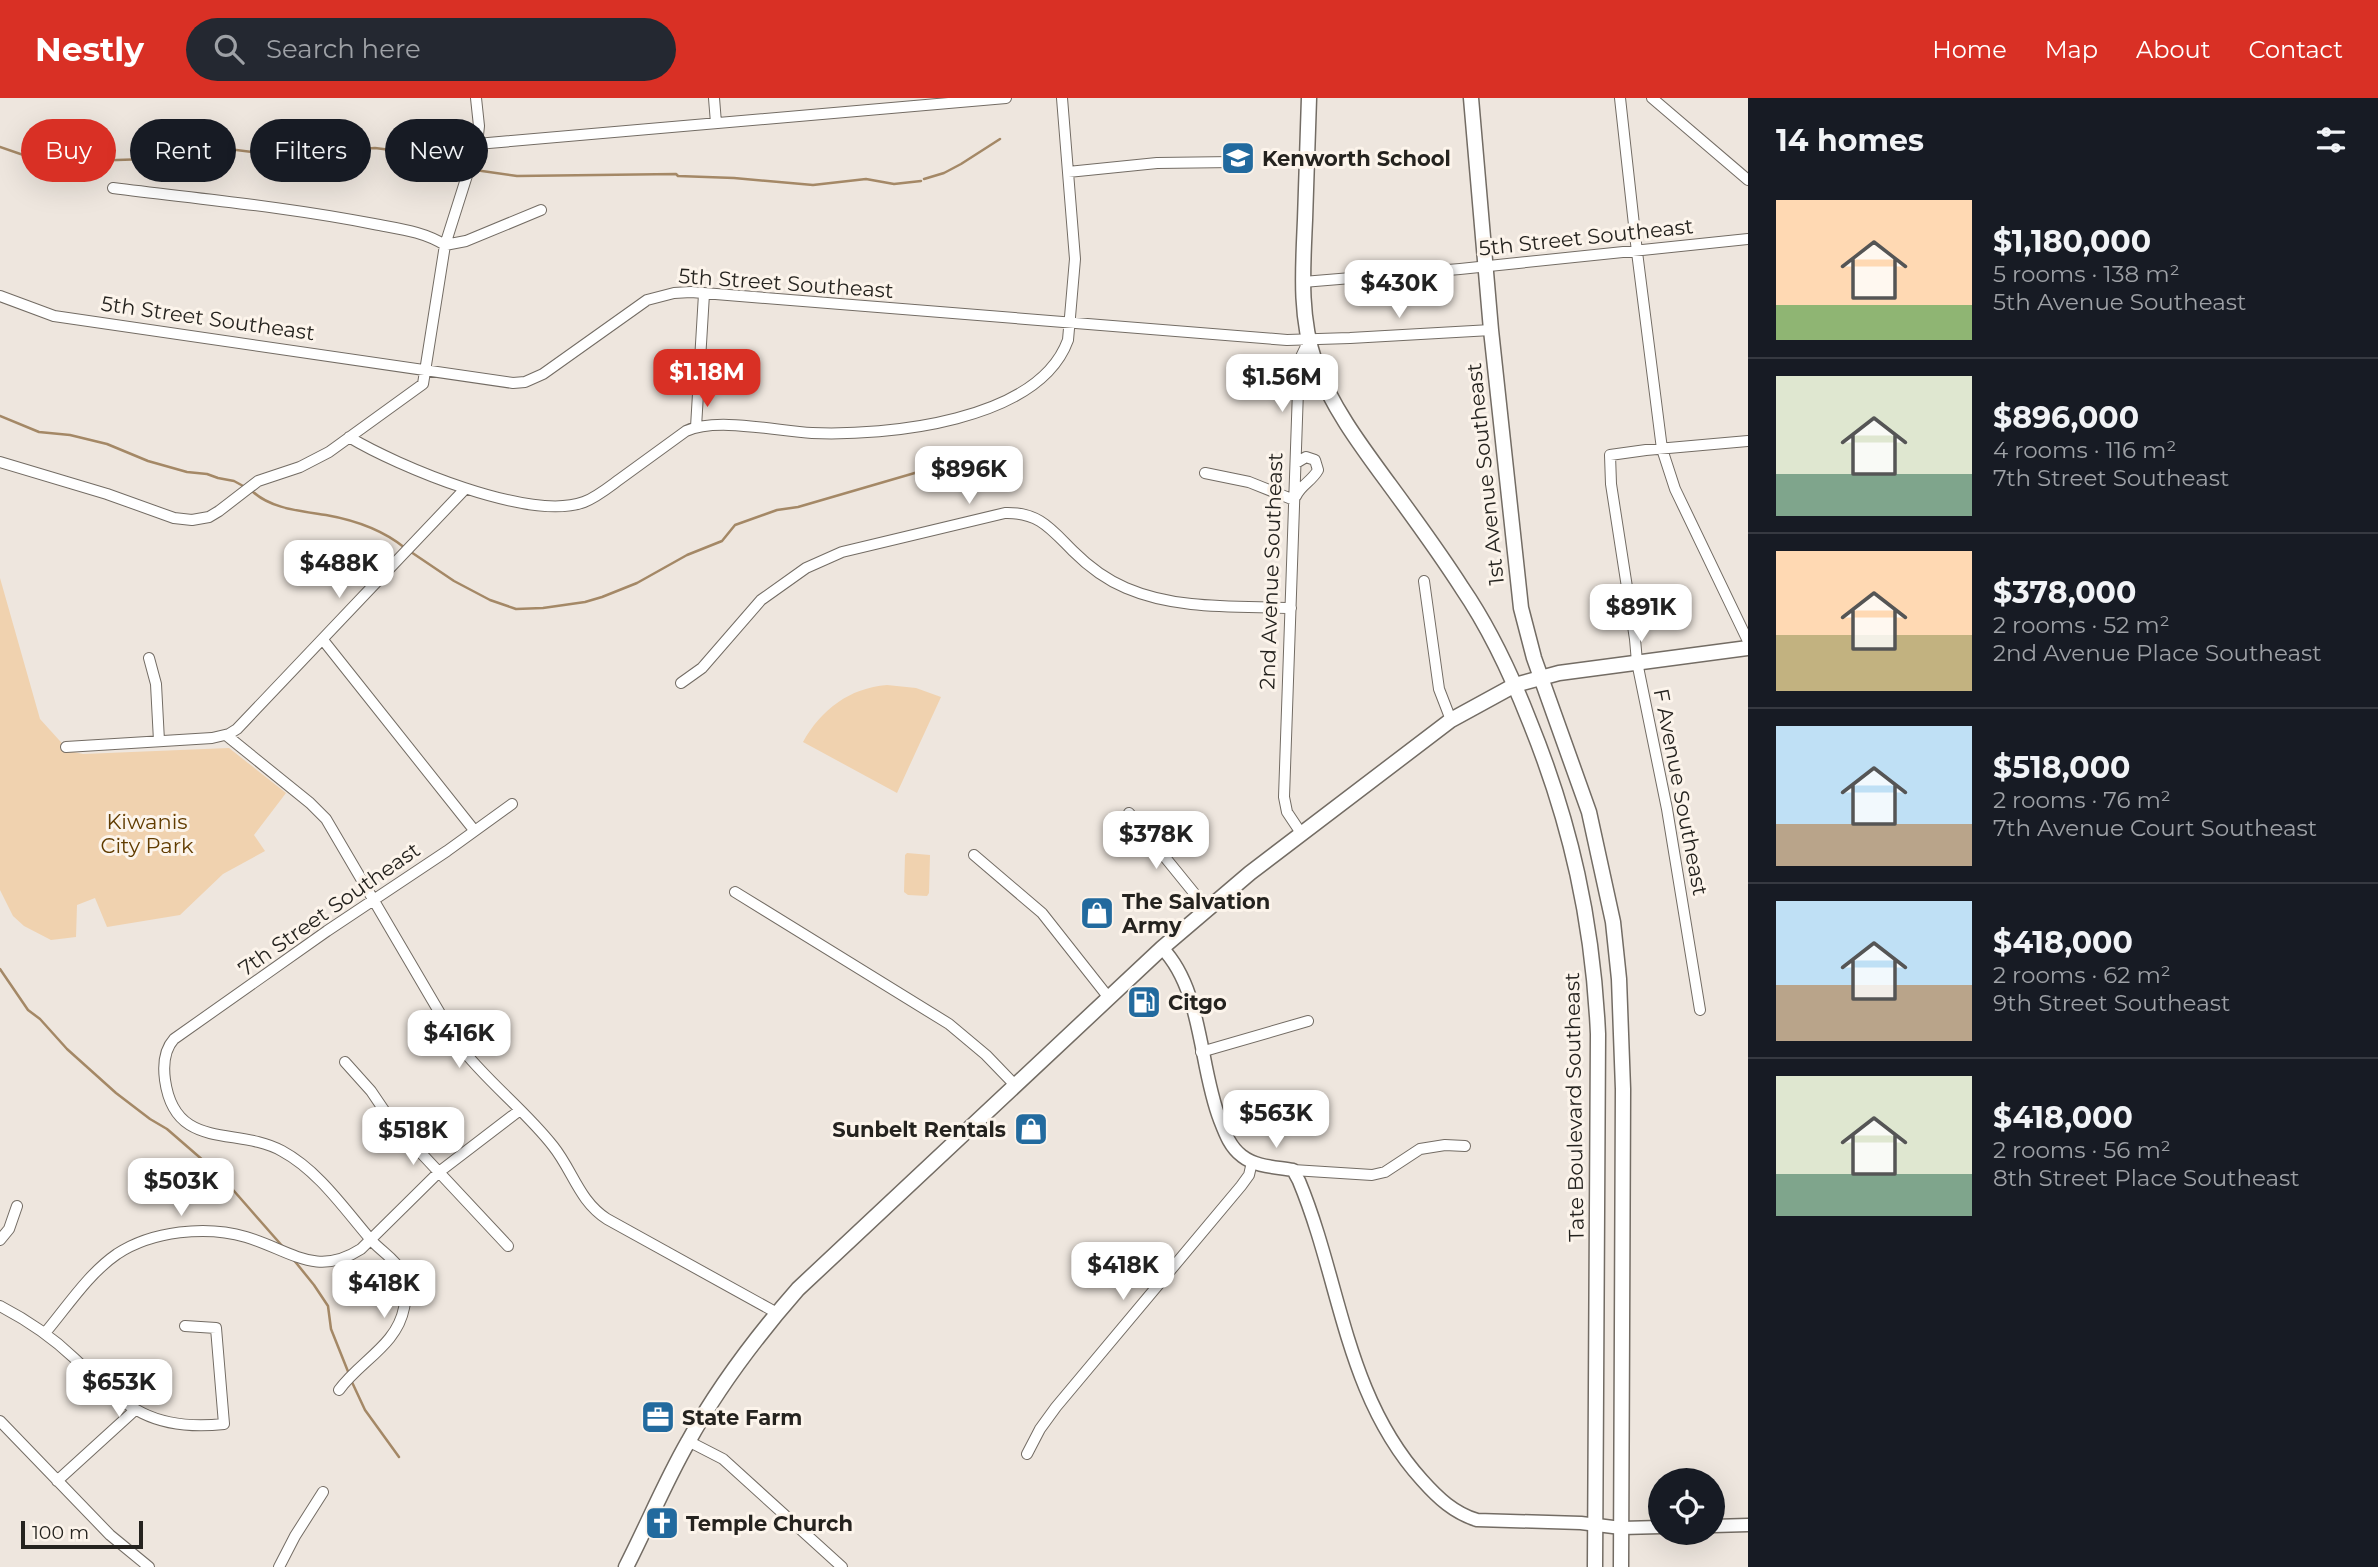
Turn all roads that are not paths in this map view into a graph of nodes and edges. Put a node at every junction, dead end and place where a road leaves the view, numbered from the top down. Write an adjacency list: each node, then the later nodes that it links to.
1 (476, 98): 9 (street)
2 (714, 98): 10 (street)
3 (1006, 98): 10 (street)
4 (1062, 98): 13 (street)
5 (1309, 98): 22 (main road, 2nd Avenue Southeast)
6 (1471, 98): 21 (main road, 1st Avenue Southeast)
7 (1620, 98): 20 (street)
8 (1652, 98): 14 (street)
9 (478, 119)
10 (716, 123): 11 (street)
11 (488, 143)
12 (1234, 162): 13 (street)
13 (1068, 172): 25 (street)
14 (1748, 180)
15 (465, 182): 19 (street)
16 (113, 188): 19 (street)
17 (541, 210): 19 (street)
18 (1748, 239): 20 (street, 5th Street Southeast)
19 (445, 245): 28 (street)
20 (1637, 252): 21 (street, 5th Street Southeast); 32 (street)
21 (1485, 267): 22 (street, 5th Street Southeast); 26 (main road, 1st Avenue Southeast)
22 (1303, 282): 27 (main road, 2nd Avenue Southeast)
23 (704, 294): 25 (street, 5th Street Southeast); 28 (street, 5th Street Southeast); 29 (street)
24 (0, 296): 28 (street, 5th Street Southeast)
25 (1070, 324): 27 (street, 5th Street Southeast); 29 (street)
26 (1491, 330): 27 (street, 5th Street Southeast); 45 (main road, 1st Avenue Southeast)
27 (1309, 340): 34 (street, 2nd Avenue Southeast); 47 (main road, Tate Boulevard Southeast)
28 (425, 370): 30 (street)
29 (696, 426): 36 (street)
30 (349, 437): 33 (street); 36 (street)
31 (1748, 441): 32 (street)
32 (1662, 449): 41 (street); 44 (street, F Avenue Southeast)
33 (0, 462)
34 (1296, 463): 37 (street, 2nd Avenue Southeast); 37 (street)
35 (1205, 473): 37 (street)
36 (465, 489): 40 (street)
37 (1294, 500): 39 (street, 2nd Avenue Southeast)
38 (1424, 582): 48 (street)
39 (1291, 608): 46 (street); 55 (street, 2nd Avenue Southeast)
40 (323, 640): 49 (street); 54 (street)
41 (1748, 641)
42 (1748, 648): 44 (main road)
43 (149, 658): 50 (street)
44 (1637, 662): 45 (main road); 62 (street, F Avenue Southeast)
45 (1540, 677): 47 (main road); 91 (main road)
46 (681, 682)
47 (1515, 685): 48 (main road); 87 (main road, Tate Boulevard Southeast)
48 (1451, 720): 55 (main road)
49 (226, 735): 50 (street); 58 (street)
50 (159, 741): 51 (street)
51 (66, 747)
52 (512, 803): 54 (street, 7th Street Southeast)
53 (1129, 813): 59 (street)
54 (474, 830): 58 (street, 7th Street Southeast)
55 (1301, 833): 59 (main road)
56 (974, 855): 61 (street)
57 (735, 892): 66 (street)
58 (373, 900): 67 (street); 74 (street, 7th Street Southeast)
59 (1207, 909): 60 (main road)
60 (1162, 948): 61 (main road); 64 (street)
61 (1110, 998): 66 (main road)
62 (1700, 1010)
63 (1308, 1021): 64 (street)
64 (1201, 1052): 69 (street)
65 (345, 1062): 71 (street)
66 (1017, 1086): 77 (main road)
67 (520, 1110): 71 (street); 77 (street)
68 (1465, 1146): 70 (street)
69 (1252, 1162): 70 (street); 84 (street)
70 (1293, 1170): 87 (street)
71 (439, 1172): 74 (street); 75 (street)
72 (17, 1206): 73 (street)
73 (0, 1240)
74 (370, 1240): 79 (street); 80 (street)
75 (508, 1246)
76 (0, 1306): 79 (street)
77 (777, 1313): 83 (main road)
78 (185, 1326): 81 (street)
79 (45, 1333): 81 (street)
80 (340, 1390)
81 (135, 1410): 85 (street)
82 (0, 1421): 85 (street)
83 (688, 1441): 94 (main road); 95 (street)
84 (1027, 1454)
85 (57, 1480): 92 (street)
86 (323, 1492): 93 (street)
87 (1597, 1524): 91 (street); 96 (main road, Tate Boulevard Southeast)
88 (1748, 1525): 89 (street)
89 (1725, 1526)
90 (1648, 1527): 91 (street)
91 (1621, 1528): 97 (main road)
92 (149, 1567)
93 (279, 1567)
94 (626, 1567)
95 (842, 1567)
96 (1595, 1567)
97 (1621, 1567)

